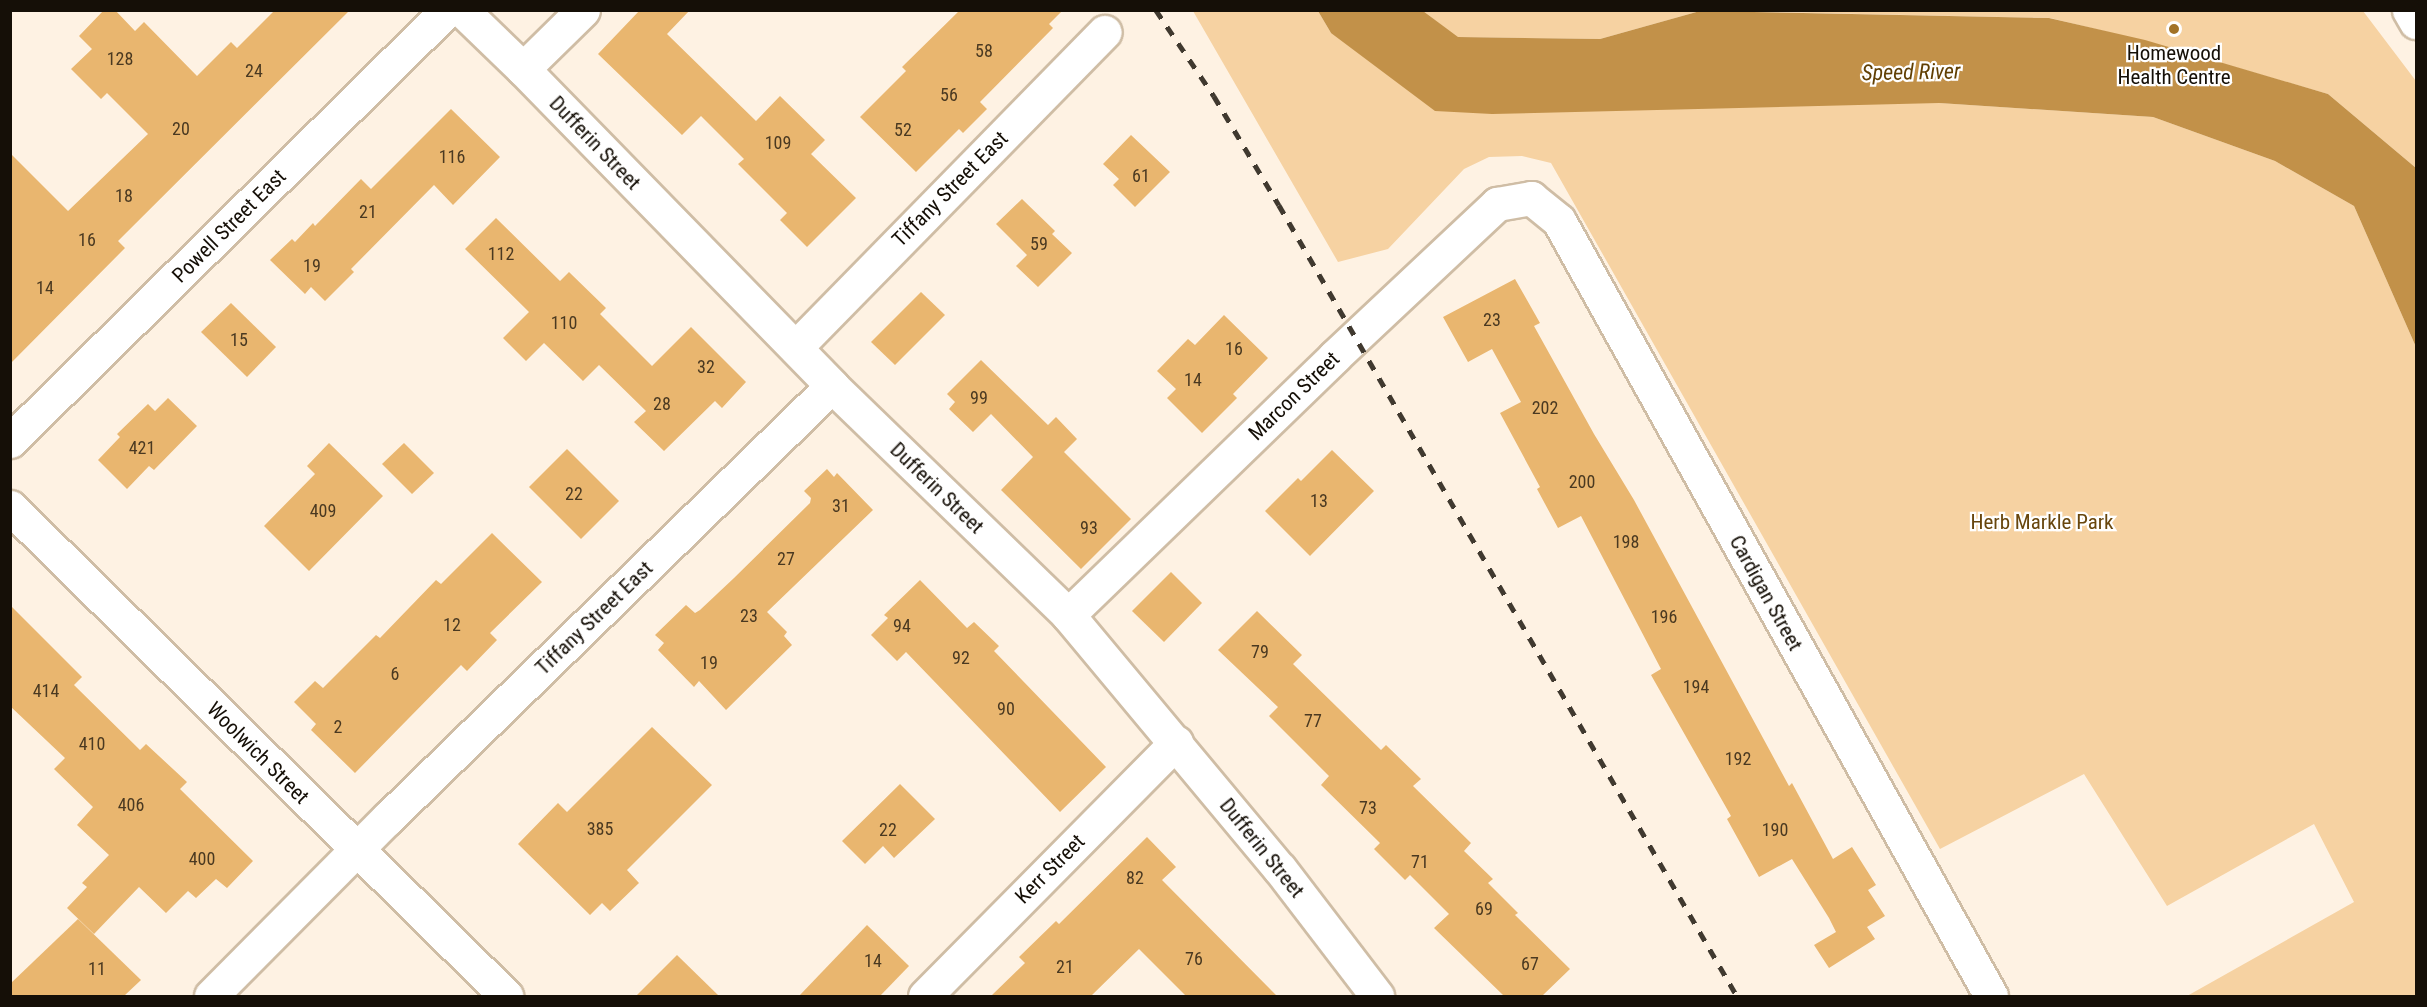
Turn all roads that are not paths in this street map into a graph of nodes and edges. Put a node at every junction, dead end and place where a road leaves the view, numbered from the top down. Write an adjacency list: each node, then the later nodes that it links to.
1 (447, 10): 11 (street, Powell Street East)
2 (462, 10): 7 (street, Dufferin Street)
3 (584, 10): 7 (street)
4 (2409, 10): 5 (street)
5 (2416, 22)
6 (1105, 32): 9 (street, Tiffany Street East)
7 (523, 69): 9 (street, Dufferin Street)
8 (1531, 198): 13 (street, Marcon Street); 20 (street, Cardigan Street)
9 (796, 347): 10 (street, Dufferin Street)
10 (832, 386): 13 (street, Dufferin Street); 15 (street, Tiffany Street East)
11 (10, 441)
12 (10, 507): 15 (street, Woolwich Street)
13 (1068, 615): 14 (street, Dufferin Street)
14 (1176, 742): 18 (street, Kerr Street); 19 (street, Dufferin Street)
15 (356, 850): 16 (street, Tiffany Street East); 17 (street, Woolwich Street)
16 (212, 996)
17 (506, 996)
18 (925, 996)
19 (1377, 996)
20 (1991, 996)

